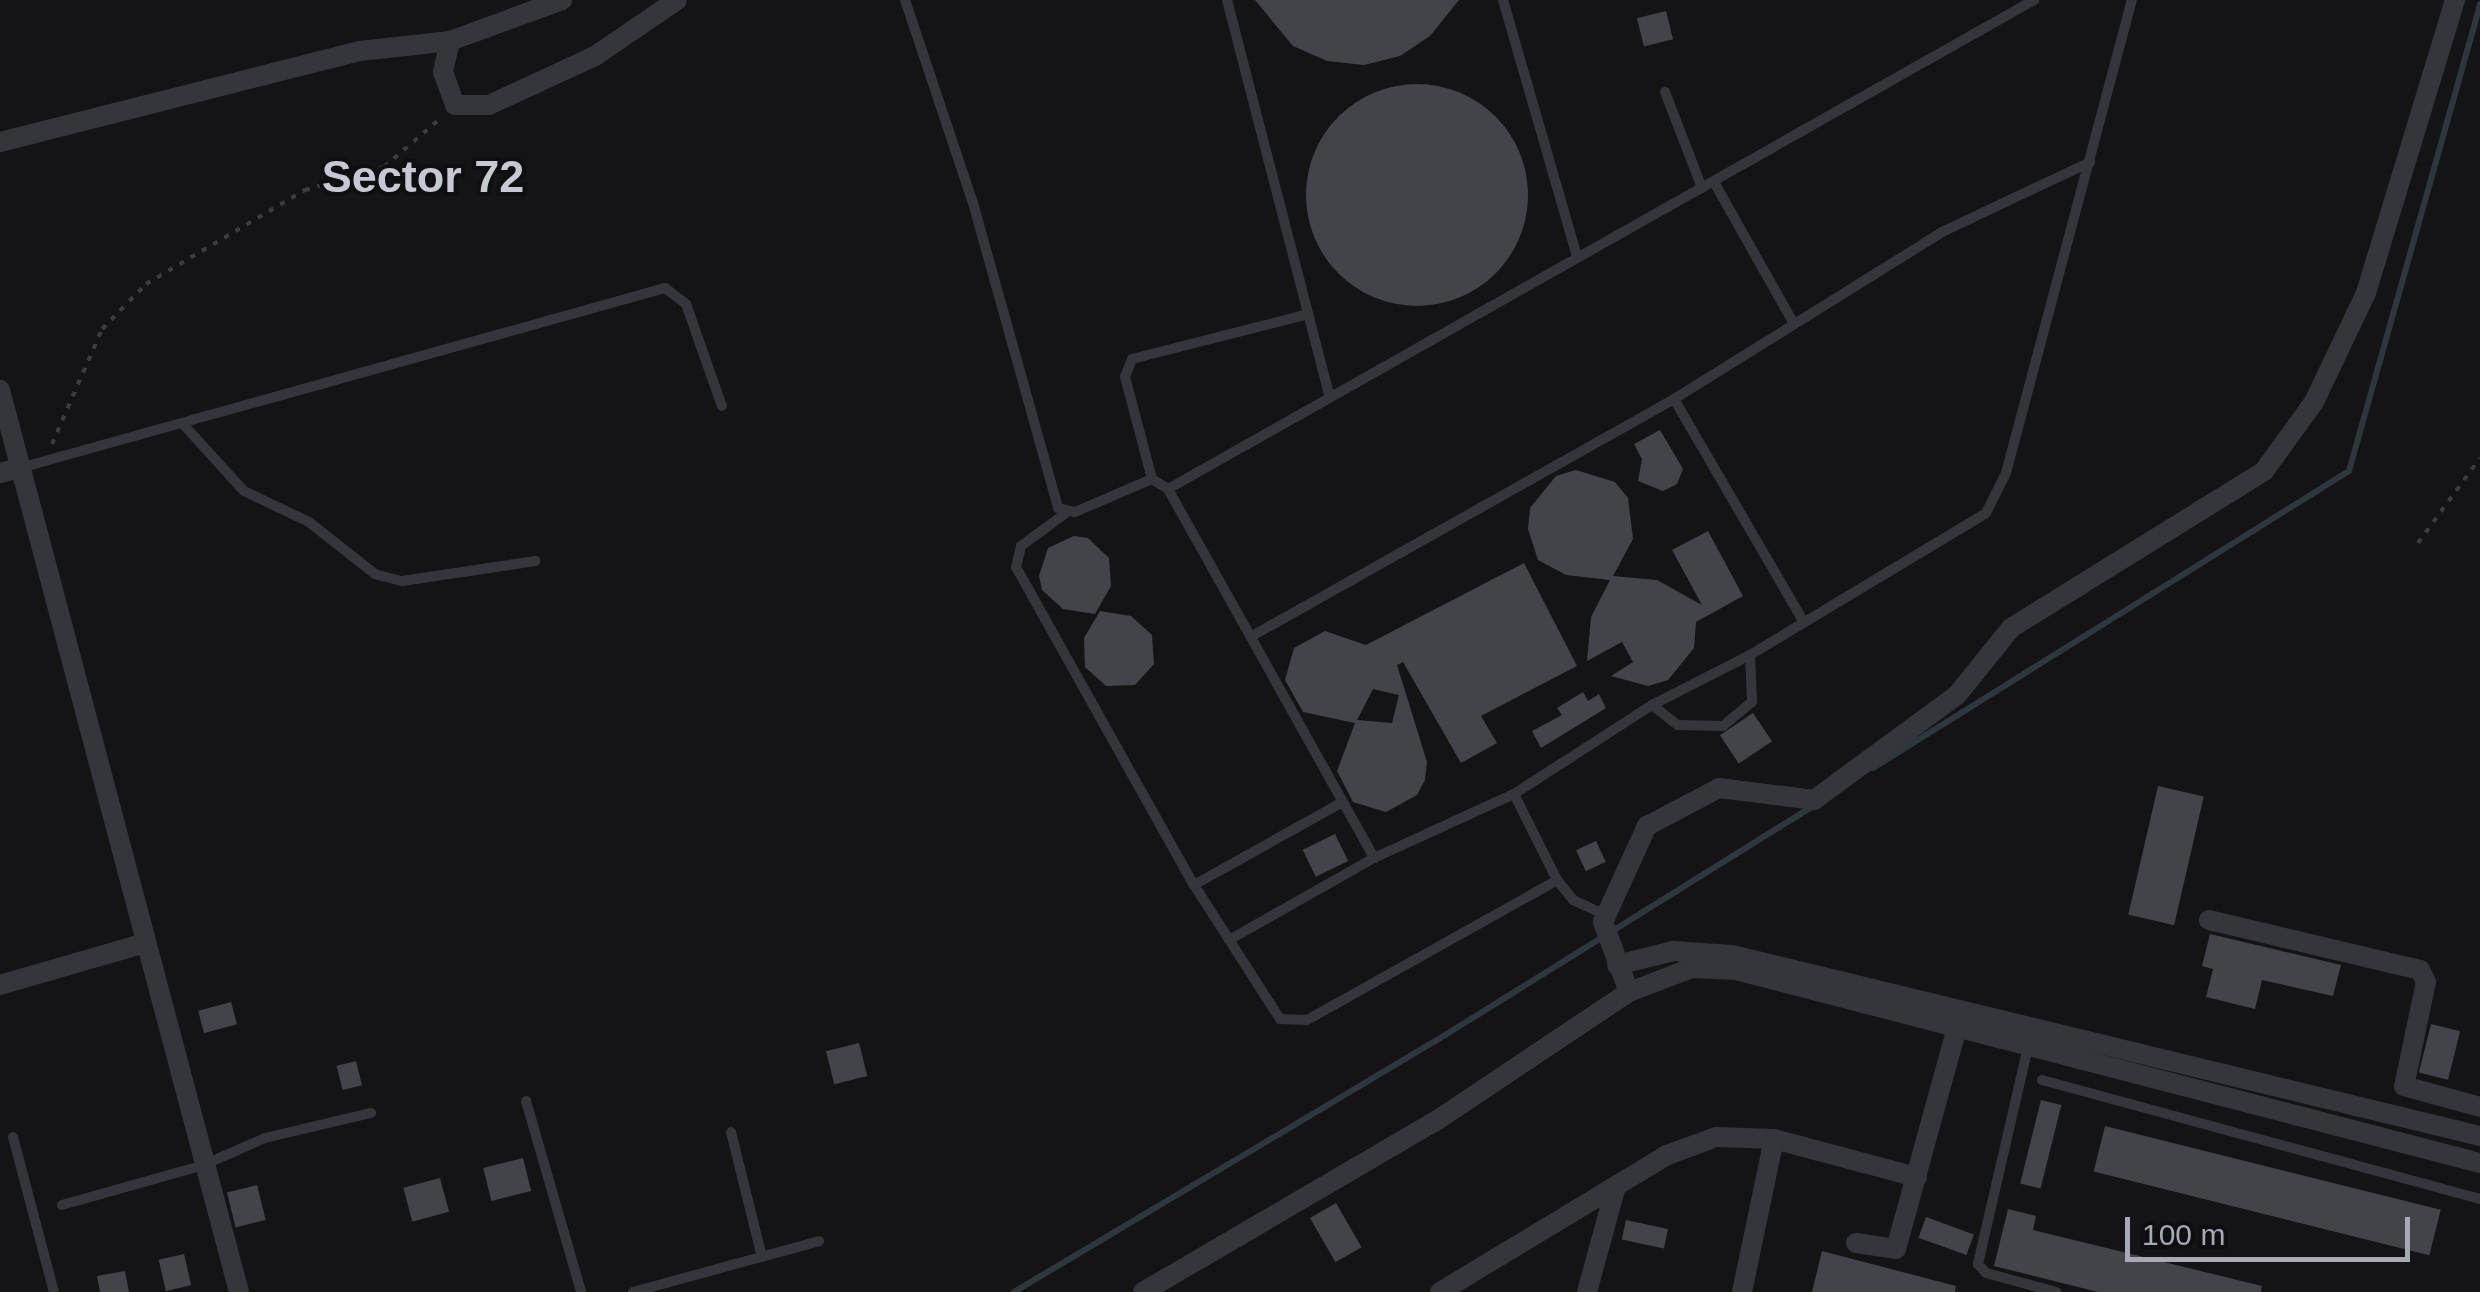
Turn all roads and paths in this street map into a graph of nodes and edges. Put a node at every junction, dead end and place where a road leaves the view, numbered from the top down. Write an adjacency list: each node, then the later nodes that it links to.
1 (677, 0): 11 (street)
2 (906, 0): 29 (lane)
3 (1228, 0): 17 (lane)
4 (1503, 0): 16 (lane)
5 (2034, 0): 14 (lane)
6 (2132, 0): 13 (lane)
7 (2456, 0): 42 (street)
8 (559, 1): 9 (street)
9 (450, 41): 11 (street); 12 (street)
10 (1665, 92): 15 (lane)
11 (455, 105): 25 (path)
12 (0, 142)
13 (2090, 162): 18 (lane); 32 (lane)
14 (1714, 182): 15 (lane); 18 (lane)
15 (1702, 188): 16 (lane)
16 (1576, 256): 20 (lane)
17 (1308, 314): 20 (lane); 27 (lane)
18 (1794, 324): 21 (lane)
19 (0, 390): 26 (street)
20 (1328, 395): 28 (lane)
21 (1674, 399): 32 (lane); 33 (lane)
22 (722, 406): 23 (lane)
23 (183, 424): 25 (lane); 31 (lane)
24 (2480, 458): 30 (path)
25 (45, 461): 26 (lane)
26 (10, 470): 44 (street)
27 (1152, 479): 28 (lane); 29 (lane)
28 (1168, 489): 33 (lane)
29 (1066, 513): 40 (lane)
30 (2418, 543)
31 (536, 561)
32 (1804, 622): 34 (lane)
33 (1252, 636): 37 (lane)
34 (1750, 655): 35 (lane); 35 (lane)
35 (1652, 705): 36 (lane)
36 (1514, 794): 38 (lane); 39 (lane)
37 (1341, 803): 38 (lane); 40 (lane)
38 (1374, 858): 43 (lane)
39 (1557, 880): 42 (lane); 43 (lane)
40 (1194, 884): 43 (lane)
41 (2208, 920): 51 (street)
42 (1609, 939): 46 (street); 54 (street)
43 (1229, 940)
44 (142, 944): 45 (street); 58 (street)
45 (0, 985)
46 (1628, 992): 47 (street); 66 (street)
47 (1957, 1028): 48 (street); 59 (street)
48 (2028, 1046): 57 (street); 74 (lane)
49 (2042, 1080): 61 (lane)
50 (526, 1101): 69 (lane)
51 (2480, 1107)
52 (371, 1113): 58 (lane)
53 (731, 1132): 65 (lane)
54 (2480, 1136)
55 (13, 1137): 67 (lane)
56 (1774, 1139): 59 (street); 60 (street); 73 (street)
57 (2480, 1163)
58 (201, 1166): 62 (lane); 68 (street)
59 (1917, 1176): 64 (street)
60 (1616, 1186): 71 (street); 72 (street)
61 (2480, 1198)
62 (62, 1205)
63 (819, 1241): 65 (lane)
64 (1856, 1243)
65 (762, 1256): 70 (lane)
66 (1151, 1290)
67 (54, 1292)
68 (240, 1292)
69 (581, 1292)
70 (633, 1292)
71 (1440, 1292)
72 (1588, 1292)
73 (1742, 1292)
74 (2056, 1292)

